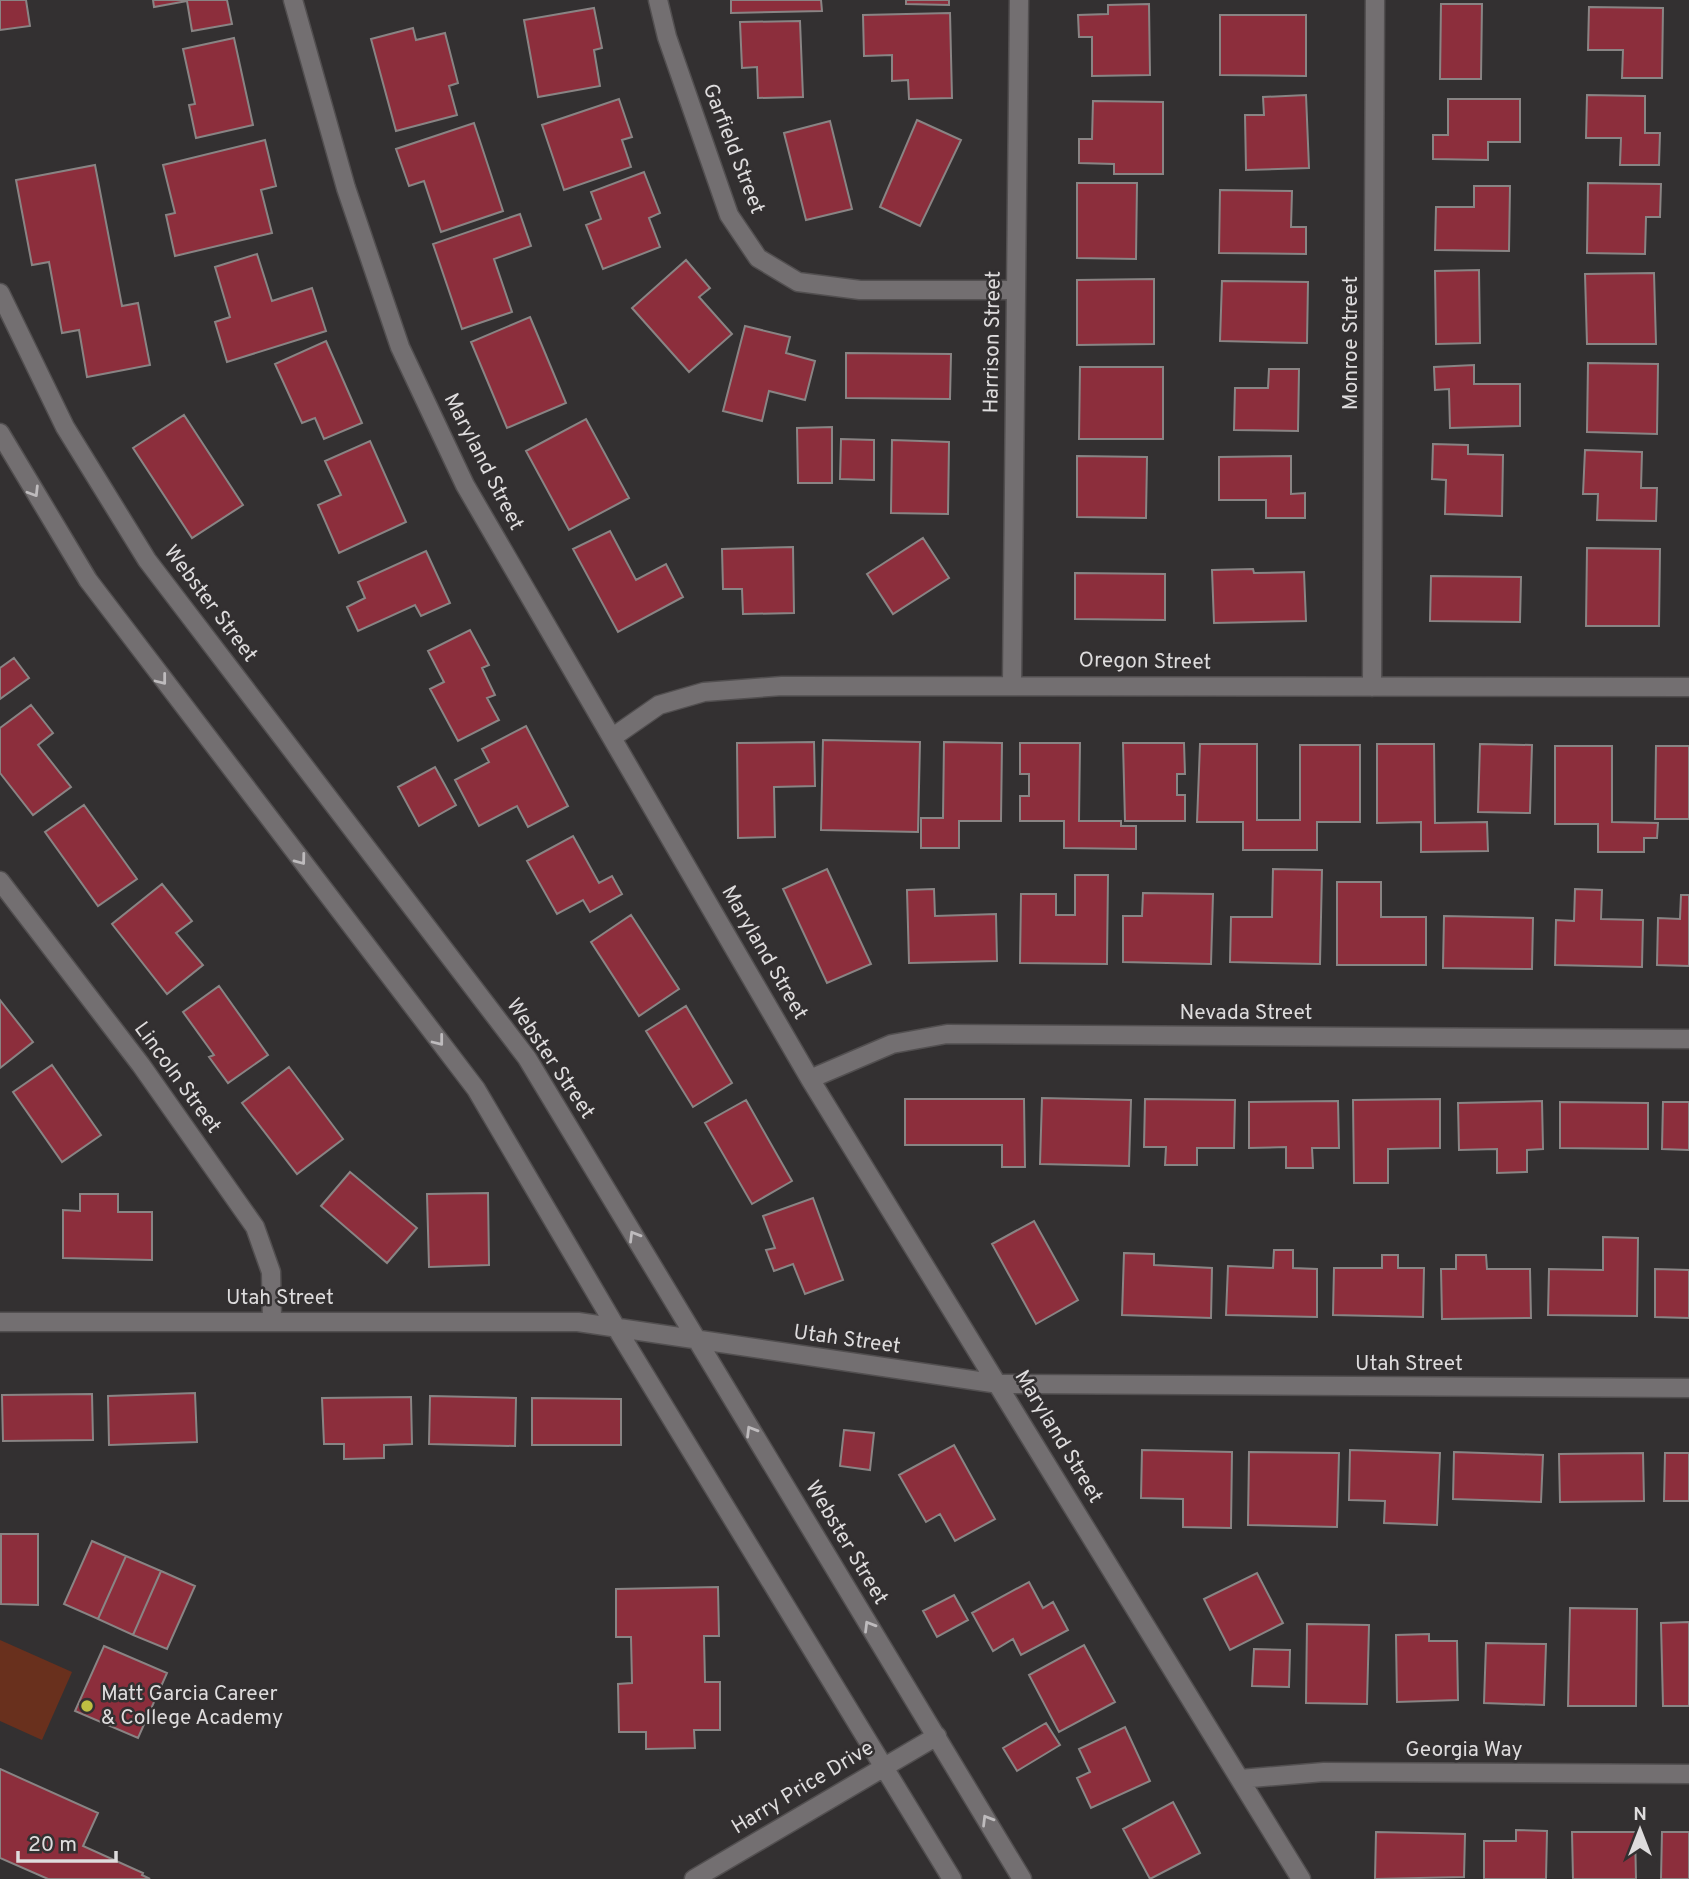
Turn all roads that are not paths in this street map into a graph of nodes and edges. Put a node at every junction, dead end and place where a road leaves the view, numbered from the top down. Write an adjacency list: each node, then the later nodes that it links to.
1 (293, 0): 11 (street, Maryland Street)
2 (658, 0): 5 (street, Garfield Street)
3 (1019, 0): 5 (street, Harrison Street)
4 (1375, 0): 9 (street, Monroe Street)
5 (1016, 290): 8 (street, Harrison Street)
6 (0, 293): 18 (street, Webster Street, one-way to 6)
7 (0, 433): 17 (street, one-way to 17)
8 (1012, 684): 9 (street, Oregon Street); 11 (street, Oregon Street)
9 (1372, 687): 10 (street, Oregon Street)
10 (1689, 687)
11 (613, 737): 14 (street, Maryland Street)
12 (0, 881): 15 (street, Lincoln Street)
13 (1689, 1039): 14 (street, Nevada Street)
14 (810, 1079): 19 (street, Maryland Street)
15 (272, 1320): 16 (street, Utah Street); 17 (street, Utah Street)
16 (0, 1322)
17 (617, 1329): 18 (street, Utah Street); 22 (street)
18 (697, 1342): 19 (street, Utah Street); 21 (street, Webster Street, one-way to 18)
19 (999, 1384): 20 (street, Utah Street); 24 (street, Maryland Street)
20 (1689, 1388)
21 (937, 1736): 22 (street, Harry Price Drive); 27 (street, Webster Street, one-way to 21)
22 (883, 1766): 25 (street, Harry Price Drive); 26 (street)
23 (1689, 1774): 24 (street, Georgia Way)
24 (1240, 1779): 28 (street, Maryland Street)
25 (694, 1879)
26 (952, 1879)
27 (1022, 1879)
28 (1301, 1879)

